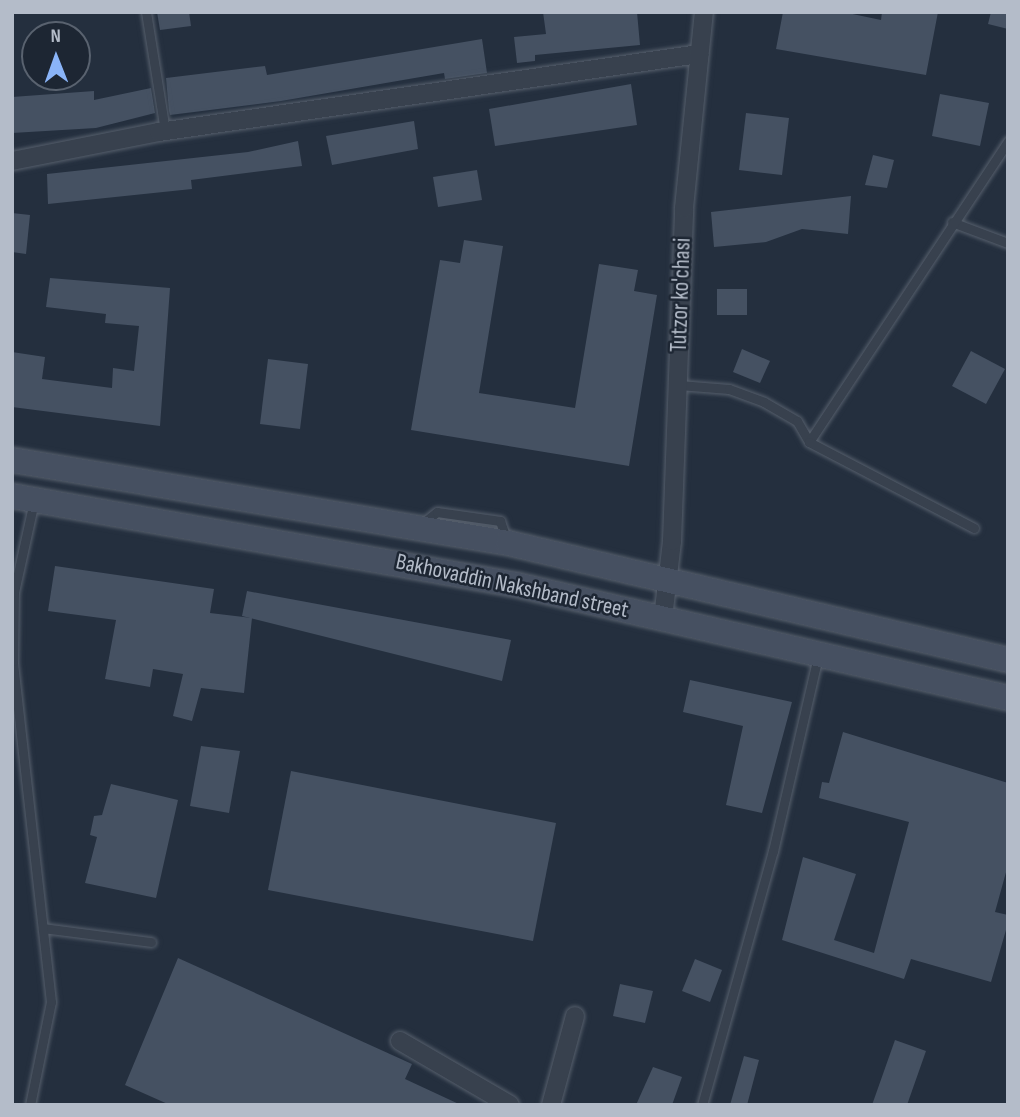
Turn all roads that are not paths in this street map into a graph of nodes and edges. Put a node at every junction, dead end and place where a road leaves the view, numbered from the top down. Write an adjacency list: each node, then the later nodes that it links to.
1 (146, 12): 4 (lane)
2 (704, 12): 3 (street, Tutzor ko'chasi)
3 (699, 54): 4 (street); 9 (street, Tutzor ko'chasi)
4 (165, 131): 6 (street)
5 (1008, 141): 7 (lane)
6 (12, 161)
7 (952, 222): 8 (lane); 10 (lane)
8 (1008, 243)
9 (679, 385): 10 (lane); 14 (street, Tutzor ko'chasi)
10 (808, 442): 13 (lane)
11 (12, 460): 14 (main road, Bakhovaddin Nakshband street)
12 (23, 498): 15 (main road, Bakhovaddin Nakshband street); 19 (lane)
13 (974, 528)
14 (667, 578): 15 (street, Tutzor ko'chasi); 17 (main road, Bakhovaddin Nakshband street)
15 (663, 618): 16 (main road, Bakhovaddin Nakshband street)
16 (819, 654): 18 (main road, Bakhovaddin Nakshband street); 26 (lane)
17 (1008, 660)
18 (1008, 698)
19 (43, 928): 20 (lane); 23 (lane)
20 (151, 942)
21 (575, 1016): 25 (street)
22 (400, 1041): 24 (street)
23 (30, 1105)
24 (510, 1105)
25 (551, 1105)
26 (702, 1105)

